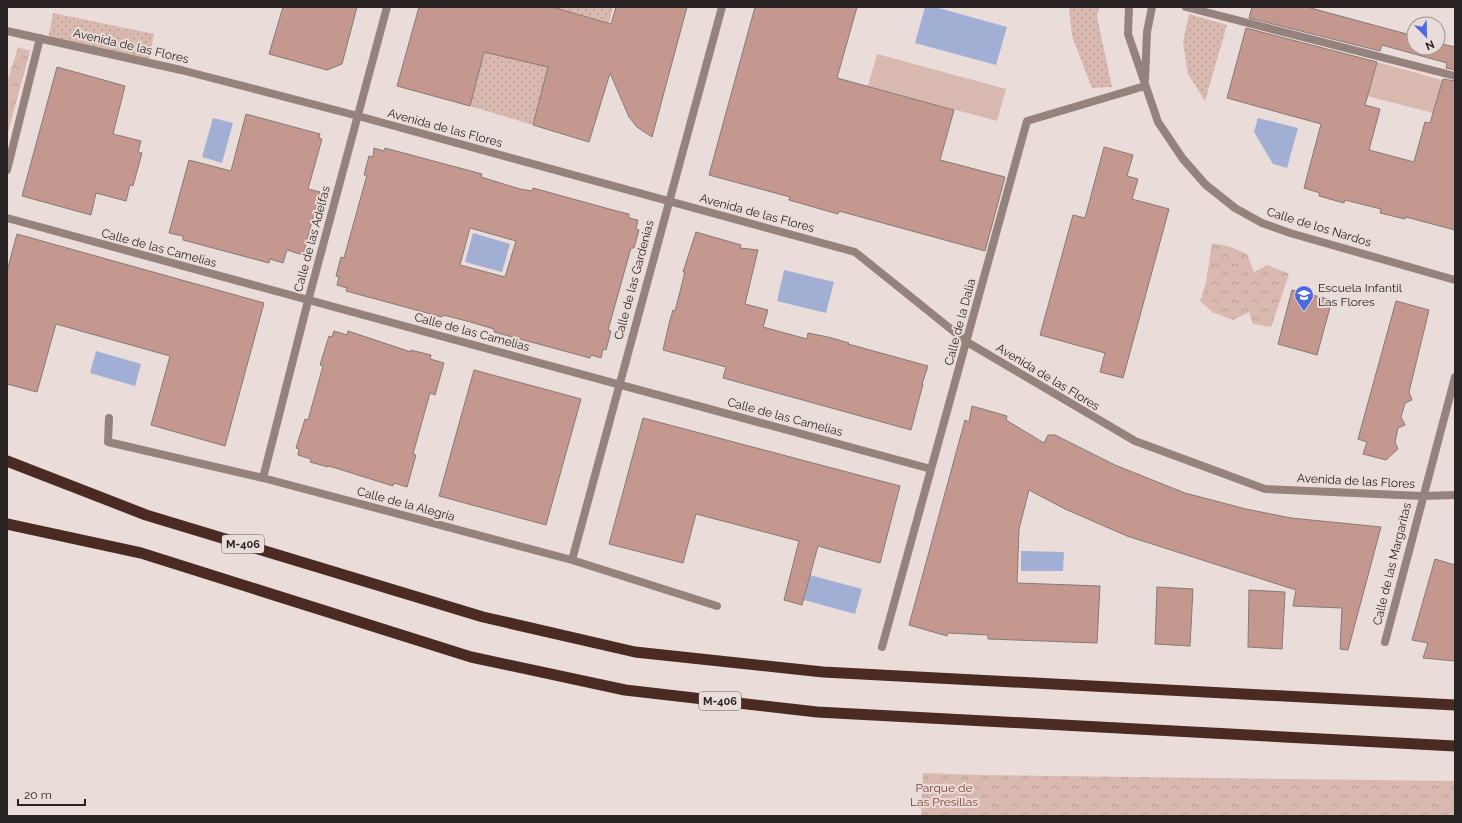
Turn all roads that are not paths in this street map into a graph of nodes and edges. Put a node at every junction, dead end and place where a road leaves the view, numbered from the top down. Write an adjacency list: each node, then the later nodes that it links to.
1 (387, 7): 10 (street, Calle de las Adelfas)
2 (722, 7): 12 (street, Calle de las Gardenias)
3 (1129, 7): 9 (street, Calle de los Nardos)
4 (1152, 7): 9 (street, Calle de los Nardos)
5 (1186, 7): 8 (street)
6 (7, 31): 7 (street, Avenida de las Flores)
7 (40, 38): 10 (street, Avenida de las Flores); 11 (street)
8 (1455, 76)
9 (1145, 86): 14 (street, Calle de los Nardos); 16 (street, Calle de la Dalia)
10 (358, 116): 12 (street, Avenida de las Flores); 15 (street, Calle de las Adelfas)
11 (7, 170)
12 (668, 201): 16 (street, Avenida de las Flores); 18 (street, Calle de las Gardenias)
13 (7, 218): 15 (street, Calle de las Camelias)
14 (1455, 280)
15 (308, 302): 18 (street, Calle de las Camelias); 22 (street, Calle de las Adelfas)
16 (967, 342): 21 (street, Calle de la Dalia); 24 (street, Avenida de las Flores)
17 (1455, 376): 24 (street, Calle de las Margaritas)
18 (619, 384): 21 (street, Calle de las Camelias); 26 (street, Calle de las Gardenias)
19 (109, 418): 22 (street, Calle de la Alegría)
20 (7, 461): 30 (highway, M-406)
21 (931, 469): 29 (street, Calle de la Dalia)
22 (264, 478): 26 (street, Calle de la Alegría)
23 (1455, 495): 24 (street, Avenida de las Flores)
24 (1422, 496): 28 (street, Calle de las Margaritas)
25 (7, 524): 31 (highway, M-406)
26 (572, 560): 27 (street, Calle de la Alegría)
27 (718, 606)
28 (1385, 642)
29 (882, 647)
30 (1455, 705)
31 (1455, 746)

